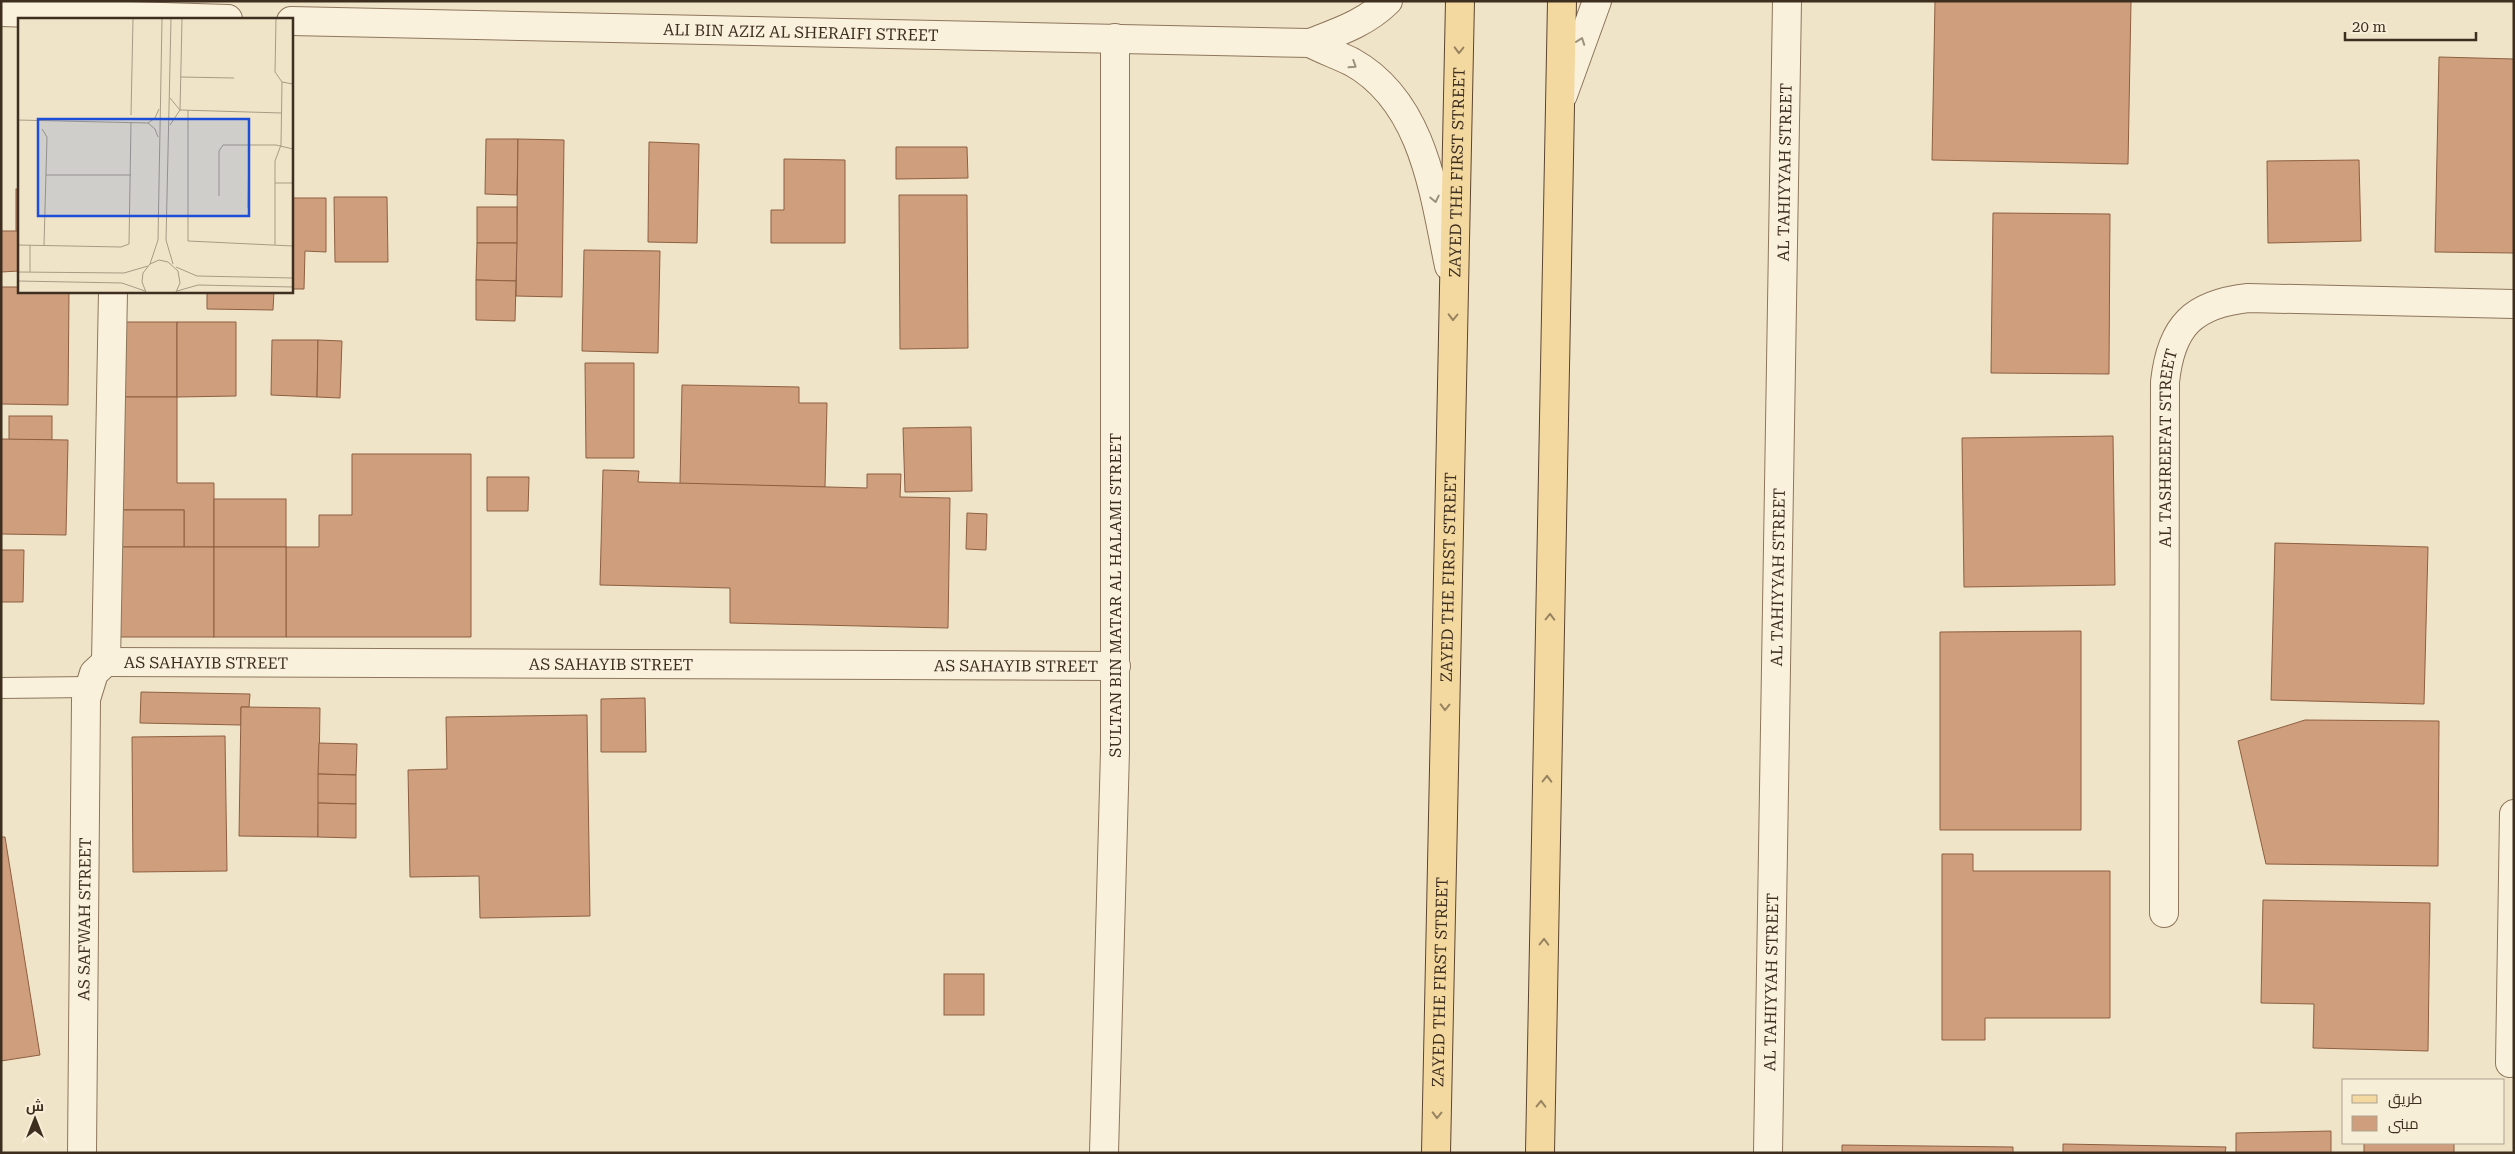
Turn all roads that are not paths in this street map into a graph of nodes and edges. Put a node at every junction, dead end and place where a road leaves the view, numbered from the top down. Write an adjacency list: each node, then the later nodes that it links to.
1 (1388, 1): 10 (street, ALI BIN AZIZ AL SHERAIFI STREET)
2 (1460, 1): 12 (main road, ZAYED THE FIRST STREET, one-way to 12)
3 (1562, 1): 11 (main road)
4 (1597, 1): 11 (street, one-way to 4)
5 (1787, 1): 26 (street, AL TAHIYYAH STREET)
6 (1, 12): 7 (street)
7 (196, 18)
8 (292, 21): 9 (street, ALI BIN AZIZ AL SHERAIFI STREET)
9 (1115, 38): 10 (street, ALI BIN AZIZ AL SHERAIFI STREET); 16 (street, SULTAN BIN MATAR AL HALAMI STREET)
10 (1310, 44): 12 (street, ALI BIN AZIZ AL SHERAIFI STREET, one-way to 12)
11 (1560, 104): 25 (main road, one-way to 11)
12 (1453, 284): 24 (main road, ZAYED THE FIRST STREET, one-way to 24)
13 (113, 292): 15 (street)
14 (2514, 304): 20 (street, AL TASHREEFAT STREET)
15 (106, 662): 16 (street, AS SAHAYIB STREET); 17 (street, AS SAFWAH STREET)
16 (1116, 666): 23 (street, SULTAN BIN MATAR AL HALAMI STREET)
17 (89, 687): 18 (lane); 22 (street, AS SAFWAH STREET)
18 (1, 688)
19 (2514, 814): 21 (street)
20 (2164, 913)
21 (2510, 1063)
22 (82, 1153)
23 (1104, 1153)
24 (1436, 1153)
25 (1540, 1153)
26 (1768, 1153)

